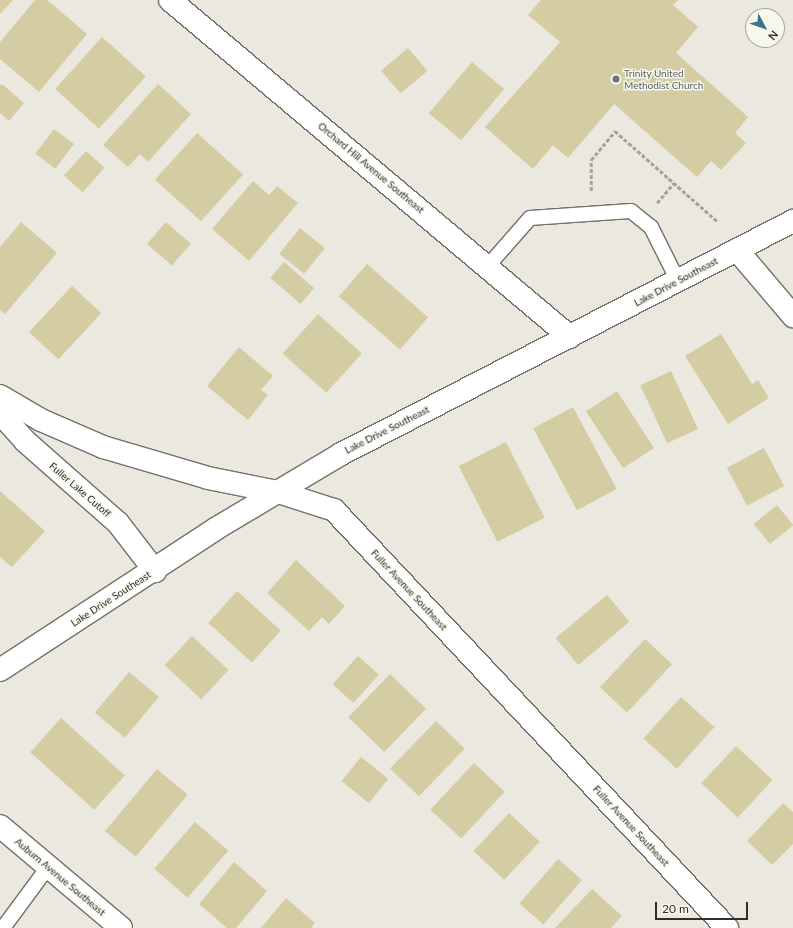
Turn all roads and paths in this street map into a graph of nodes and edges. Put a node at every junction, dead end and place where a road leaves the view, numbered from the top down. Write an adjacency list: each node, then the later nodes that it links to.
1 (170, 0): 6 (main road, Orchard Hill Avenue Southeast)
2 (592, 213): 3 (path); 6 (lane); 7 (lane)
3 (717, 221)
4 (793, 222): 5 (main road, Lake Drive Southeast)
5 (737, 250): 7 (main road, Lake Drive Southeast); 8 (main road)
6 (487, 267): 9 (main road, Orchard Hill Avenue Southeast)
7 (678, 280): 9 (main road, Lake Drive Southeast)
8 (793, 316)
9 (570, 337): 12 (main road, Lake Drive Southeast)
10 (0, 396): 12 (main road, Fuller Avenue Southeast)
11 (0, 413): 13 (main road, Fuller Lake Cutoff)
12 (278, 492): 13 (main road, Lake Drive Southeast); 19 (main road, Fuller Avenue Southeast)
13 (155, 571): 14 (main road, Lake Drive Southeast)
14 (0, 670)
15 (0, 826): 16 (main road, Auburn Avenue Southeast)
16 (48, 867): 17 (lane); 18 (main road, Auburn Avenue Southeast)
17 (3, 928)
18 (121, 928)
19 (727, 928)

